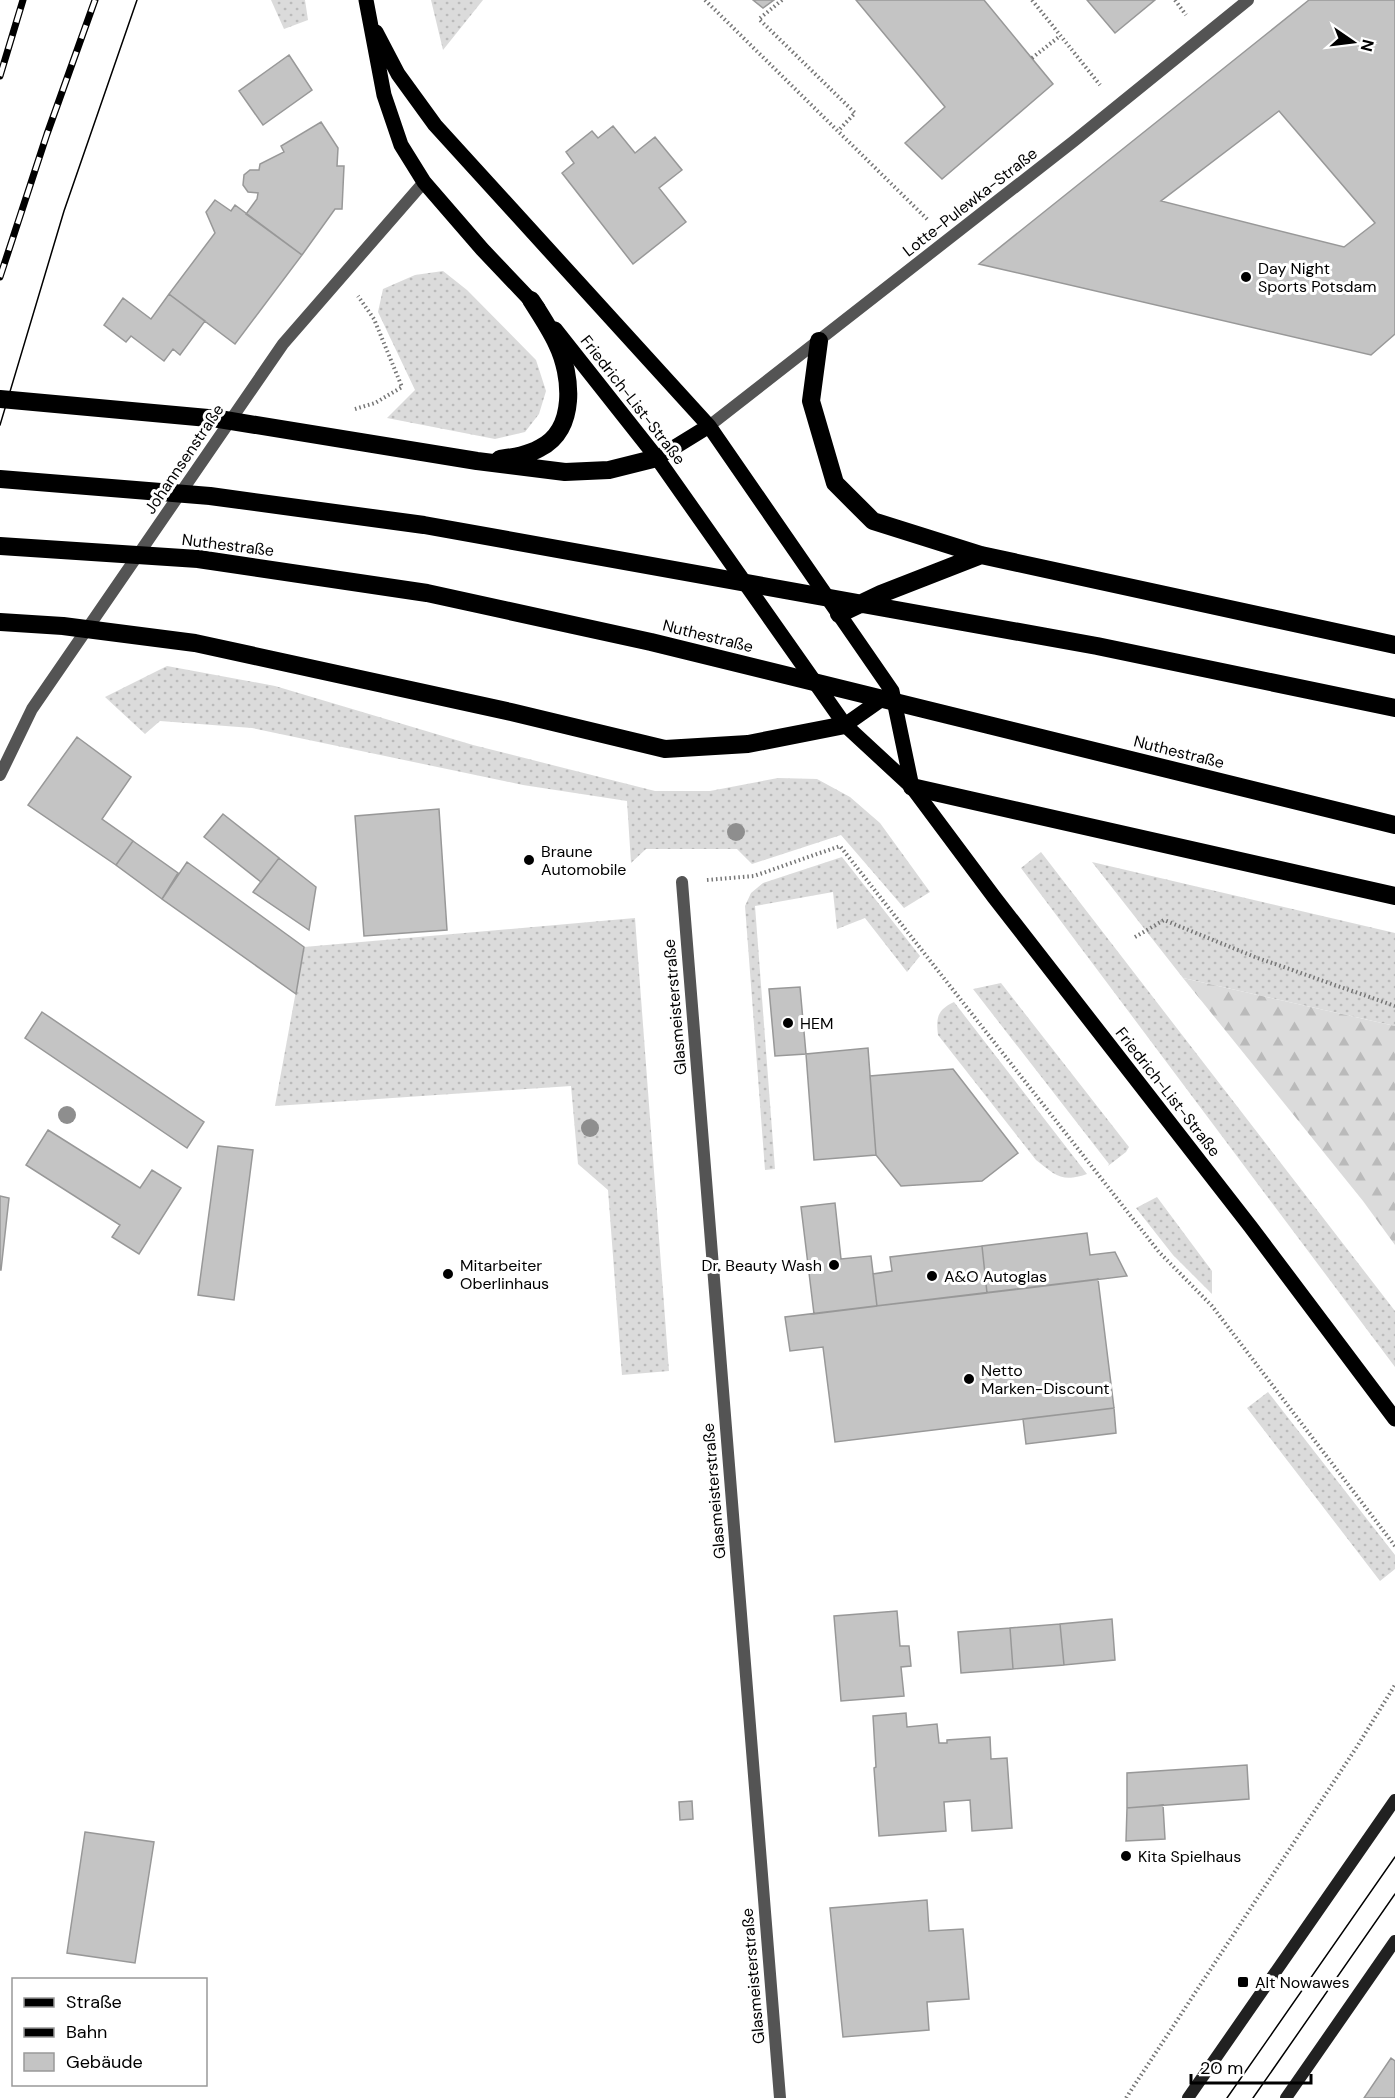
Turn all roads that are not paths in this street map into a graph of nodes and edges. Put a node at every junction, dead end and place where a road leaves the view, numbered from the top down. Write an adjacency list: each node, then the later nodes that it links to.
1 (366, 0): 3 (main road, Friedrich-List-Straße)
2 (1248, 0): 6 (street, Lotte-Pulewka-Straße)
3 (368, 16): 4 (main road, Friedrich-List-Straße); 8 (main road, Friedrich-List-Straße)
4 (424, 182): 5 (main road, Friedrich-List-Straße); 20 (street, Johannsenstraße)
5 (531, 300): 9 (main road, Friedrich-List-Straße); 10 (highway)
6 (819, 342): 8 (street, Lotte-Pulewka-Straße); 13 (highway)
7 (0, 399): 10 (highway)
8 (709, 426): 9 (main road); 14 (main road, Friedrich-List-Straße)
9 (657, 458): 10 (highway); 19 (main road, Friedrich-List-Straße)
10 (477, 461)
11 (0, 479): 18 (highway)
12 (0, 546): 22 (highway, Nuthestraße)
13 (981, 555): 14 (highway); 16 (highway)
14 (839, 614): 17 (main road, Friedrich-List-Straße)
15 (0, 622): 19 (highway)
16 (1395, 645)
17 (892, 692): 19 (main road); 21 (main road, Friedrich-List-Straße)
18 (1395, 708)
19 (845, 725): 21 (main road, Friedrich-List-Straße)
20 (0, 775)
21 (912, 787): 24 (highway); 25 (main road, Friedrich-List-Straße)
22 (1395, 825)
23 (682, 882): 28 (street, Glasmeisterstraße)
24 (1395, 896)
25 (1395, 1419)
26 (1395, 1800): 29 (street)
27 (1395, 1941): 30 (street)
28 (780, 2098)
29 (1188, 2098)
30 (1286, 2098)

